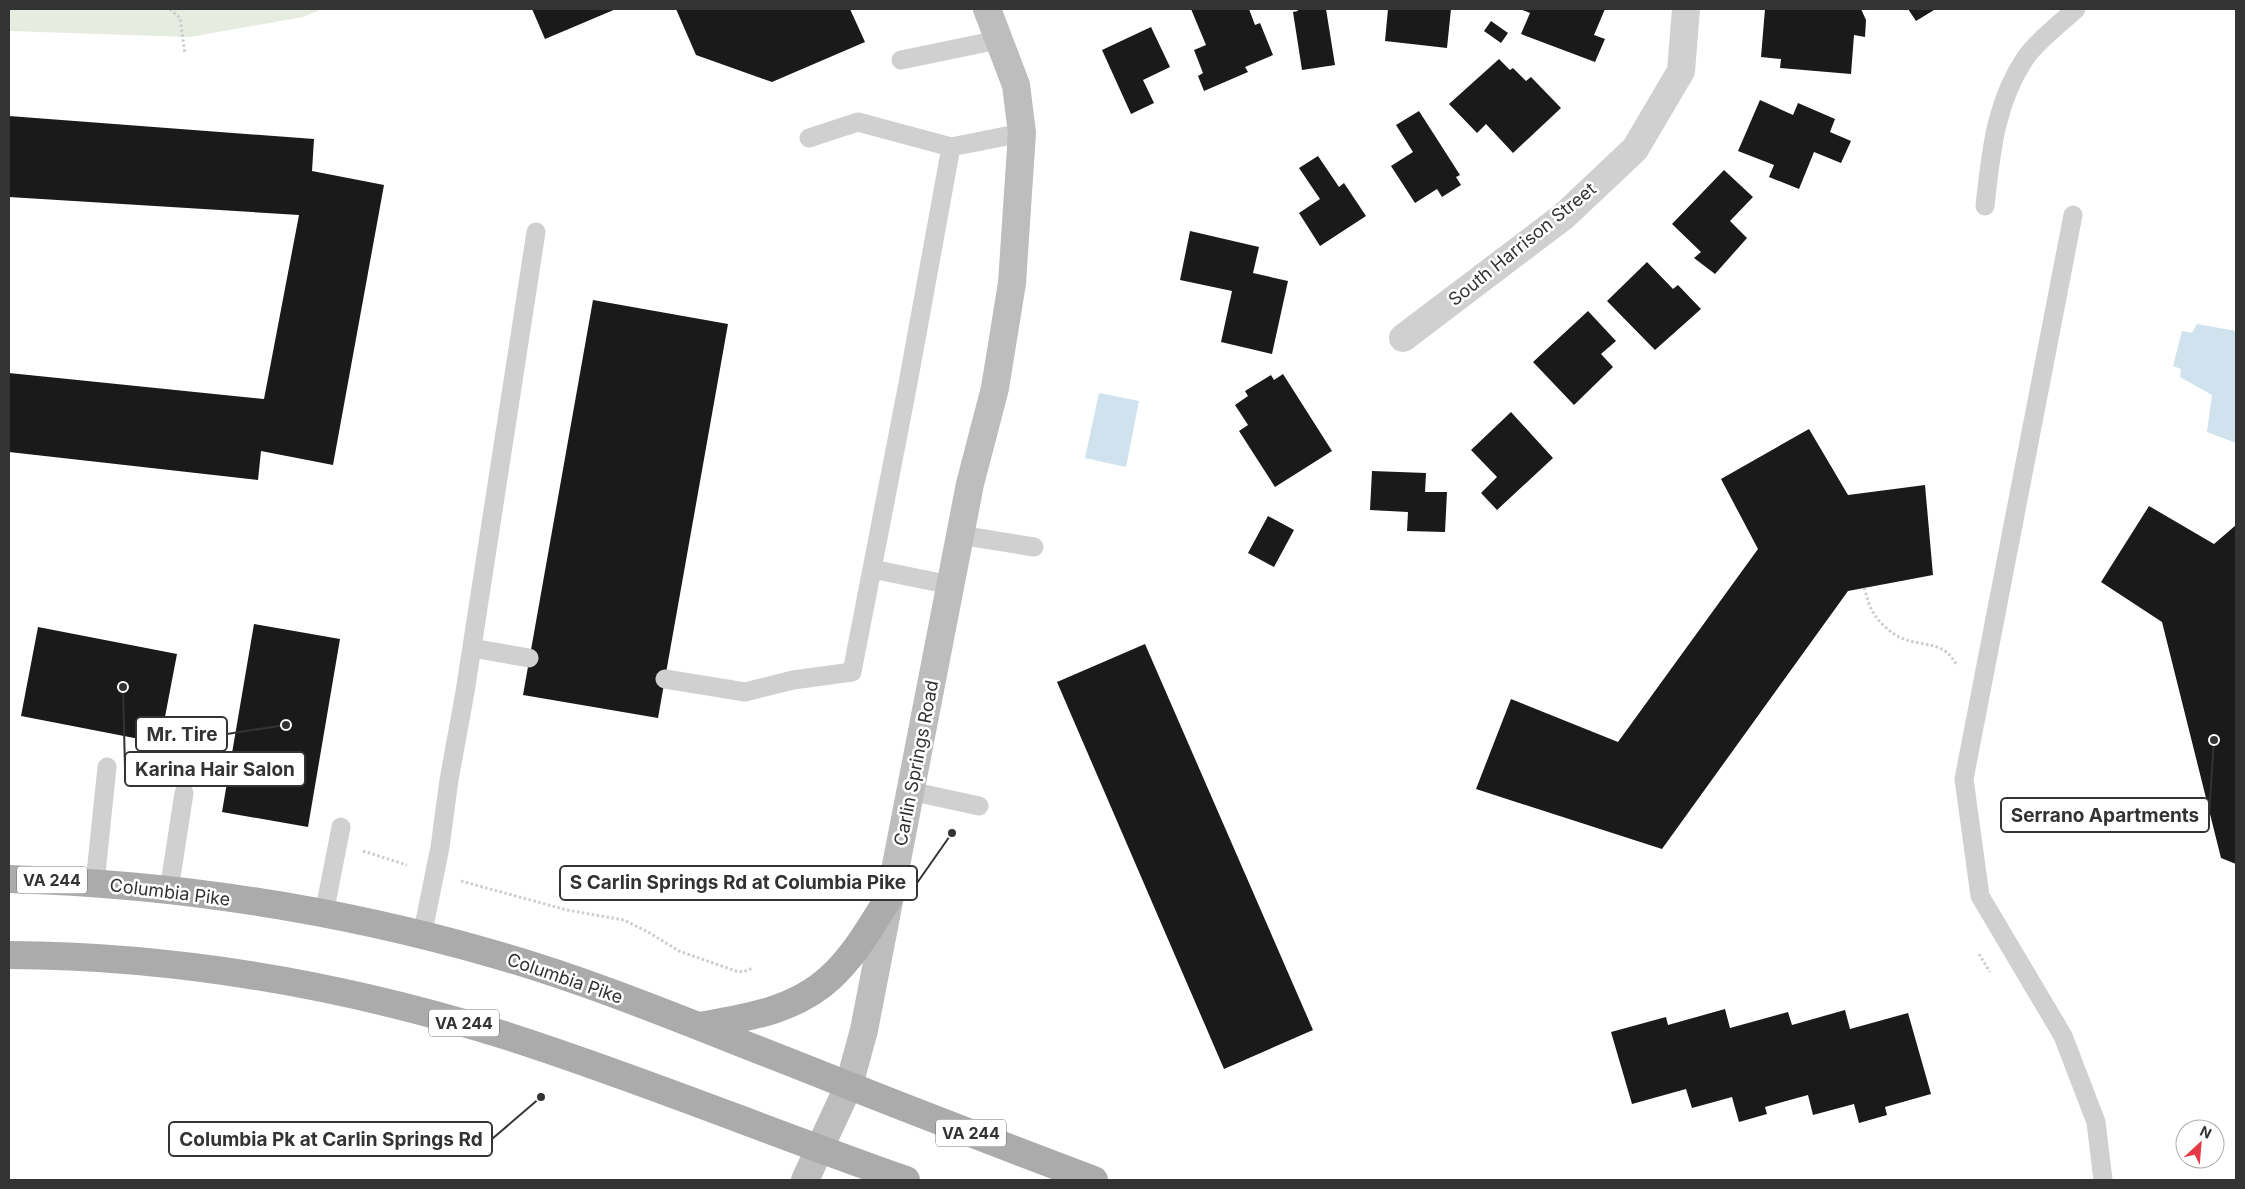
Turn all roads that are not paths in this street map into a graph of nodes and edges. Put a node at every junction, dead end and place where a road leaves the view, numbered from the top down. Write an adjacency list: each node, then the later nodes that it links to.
1 (987, 9): 4 (main road, Carlin Springs Road)
2 (1686, 9): 12 (street, South Harrison Street)
3 (2076, 9): 9 (lane)
4 (998, 40): 5 (lane); 6 (main road, Carlin Springs Road)
5 (901, 60)
6 (1022, 134): 8 (lane); 13 (main road, Carlin Springs Road)
7 (808, 138): 8 (lane)
8 (951, 147): 15 (lane)
9 (1985, 206)
10 (2072, 216): 38 (lane)
11 (536, 232): 17 (lane)
12 (1403, 338)
13 (960, 535): 14 (lane); 16 (main road, Carlin Springs Road)
14 (1034, 547)
15 (872, 568): 16 (lane); 19 (lane)
16 (950, 584): 21 (main road, Carlin Springs Road)
17 (472, 648): 18 (lane); 30 (lane)
18 (529, 658)
19 (665, 679)
20 (107, 767): 26 (lane)
21 (910, 791): 23 (lane); 28 (main road, Carlin Springs Road)
22 (184, 793): 27 (lane)
23 (979, 806)
24 (341, 827): 29 (lane)
25 (9, 879): 26 (main road, Columbia Pike / VA 244)
26 (95, 884): 27 (main road, Columbia Pike / VA 244)
27 (169, 890): 29 (main road, Columbia Pike / VA 244)
28 (890, 896): 32 (main road); 33 (main road, Carlin Springs Road)
29 (324, 914): 30 (main road, Columbia Pike / VA 244)
30 (422, 936): 32 (main road, Columbia Pike / VA 244)
31 (9, 955): 34 (main road, VA 244)
32 (697, 1026): 33 (main road, Columbia Pike / VA 244)
33 (849, 1085): 34 (main road, Carlin Springs Road); 37 (main road, Columbia Pike / VA 244)
34 (821, 1148): 35 (main road, Carlin Springs Road); 36 (main road, VA 244)
35 (806, 1180)
36 (906, 1180)
37 (1094, 1180)
38 (2103, 1180)

